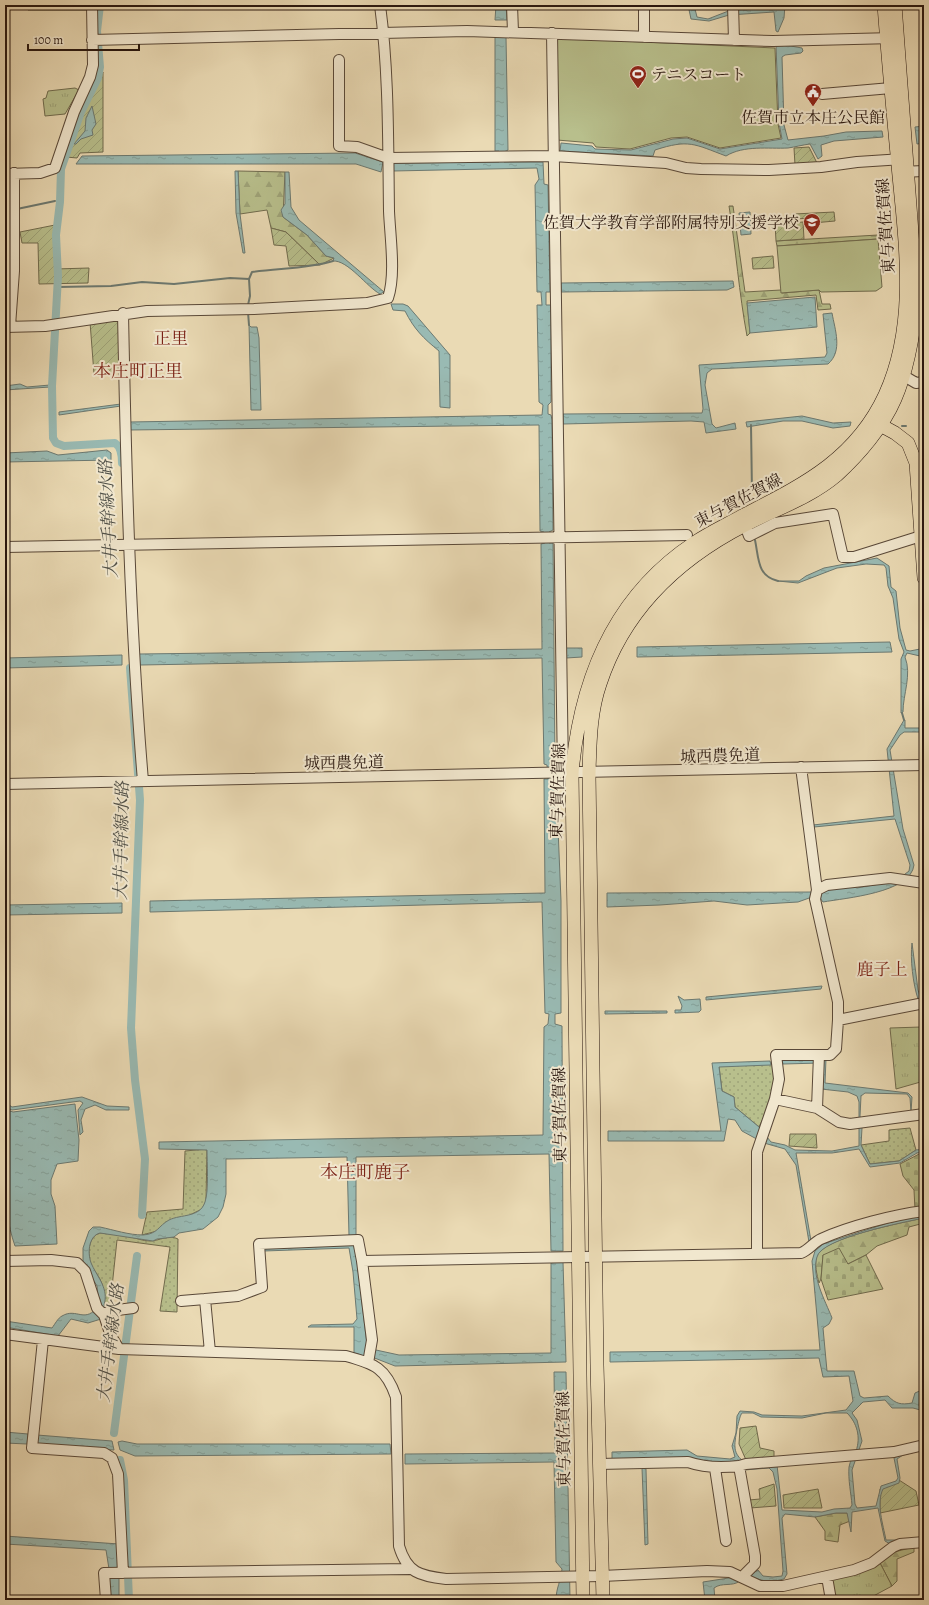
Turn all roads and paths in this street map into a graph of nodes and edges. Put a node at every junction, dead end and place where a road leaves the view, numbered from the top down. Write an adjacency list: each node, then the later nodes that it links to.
1 (92, 5): 13 (street)
2 (380, 5): 9 (street)
3 (512, 5): 8 (street)
4 (644, 5): 11 (street)
5 (884, 5): 12 (main road, 東与賀佐賀線)
6 (895, 5): 12 (main road, 東与賀佐賀線)
7 (733, 10): 14 (street)
8 (513, 32): 9 (street); 10 (street)
9 (384, 33): 13 (street); 19 (street)
10 (552, 33): 11 (street); 18 (street)
11 (644, 37): 14 (street)
12 (892, 38): 14 (street); 16 (main road, 東与賀佐賀線); 20 (main road, 東与賀佐賀線)
13 (96, 40): 22 (street)
14 (734, 40)
15 (338, 60): 19 (street)
16 (891, 88): 17 (street); 20 (main road, 東与賀佐賀線)
17 (822, 94)
18 (553, 156): 19 (street); 20 (street); 33 (street)
19 (388, 158): 25 (street)
20 (903, 165): 21 (street); 24 (main road, 東与賀佐賀線); 27 (main road, 東与賀佐賀線)
21 (924, 171)
22 (9, 174): 23 (street)
23 (9, 237): 26 (street)
24 (920, 268): 27 (main road, 東与賀佐賀線)
25 (123, 313): 26 (street); 34 (street)
26 (7, 326)
27 (898, 372): 28 (street); 29 (main road, 東与賀佐賀線)
28 (924, 382)
29 (875, 422): 30 (main road, 東与賀佐賀線); 32 (main road); 40 (main road, 東与賀佐賀線)
30 (745, 525): 32 (street); 41 (main road, 東与賀佐賀線)
31 (687, 535): 33 (street)
32 (922, 536): 36 (main road)
33 (551, 537): 34 (street); 40 (street)
34 (126, 544): 35 (street); 42 (street)
35 (5, 547)
36 (923, 555): 37 (main road)
37 (924, 578)
38 (924, 765): 39 (street, 城西農免道)
39 (802, 767): 41 (street, 城西農免道); 45 (street)
40 (559, 773): 41 (street, 城西農免道); 42 (street, 城西農免道); 54 (main road, 東与賀佐賀線)
41 (589, 773): 55 (main road, 東与賀佐賀線)
42 (138, 781): 43 (street, 城西農免道)
43 (5, 784)
44 (924, 883): 45 (street)
45 (816, 894): 47 (street)
46 (924, 1003): 47 (street)
47 (838, 1020): 48 (street)
48 (819, 1059): 49 (street); 50 (street)
49 (775, 1099): 50 (street); 53 (street)
50 (817, 1108): 51 (street)
51 (924, 1114)
52 (924, 1211): 53 (street)
53 (757, 1253): 55 (street)
54 (578, 1257): 55 (street); 57 (street); 75 (main road, 東与賀佐賀線)
55 (596, 1257): 68 (main road, 東与賀佐賀線)
56 (5, 1261): 61 (street)
57 (362, 1261): 58 (street); 66 (street)
58 (205, 1299): 59 (street); 65 (street)
59 (181, 1301)
60 (129, 1309): 61 (street)
61 (100, 1311): 64 (street)
62 (5, 1334): 63 (street)
63 (43, 1340): 64 (street); 74 (street)
64 (124, 1349): 65 (street)
65 (210, 1352): 66 (street)
66 (369, 1356): 73 (street)
67 (924, 1445): 69 (street)
68 (599, 1464): 70 (street); 76 (main road, 東与賀佐賀線)
69 (742, 1465): 70 (street); 77 (street)
70 (715, 1468): 71 (street)
71 (726, 1541)
72 (924, 1542): 78 (street)
73 (410, 1569): 74 (street); 75 (street)
74 (127, 1573): 79 (street)
75 (576, 1576): 76 (street); 80 (main road, 東与賀佐賀線)
76 (602, 1576): 77 (street); 81 (main road, 東与賀佐賀線)
77 (742, 1577): 78 (street)
78 (827, 1577): 82 (street)
79 (106, 1600)
80 (582, 1600)
81 (603, 1600)
82 (831, 1600)

